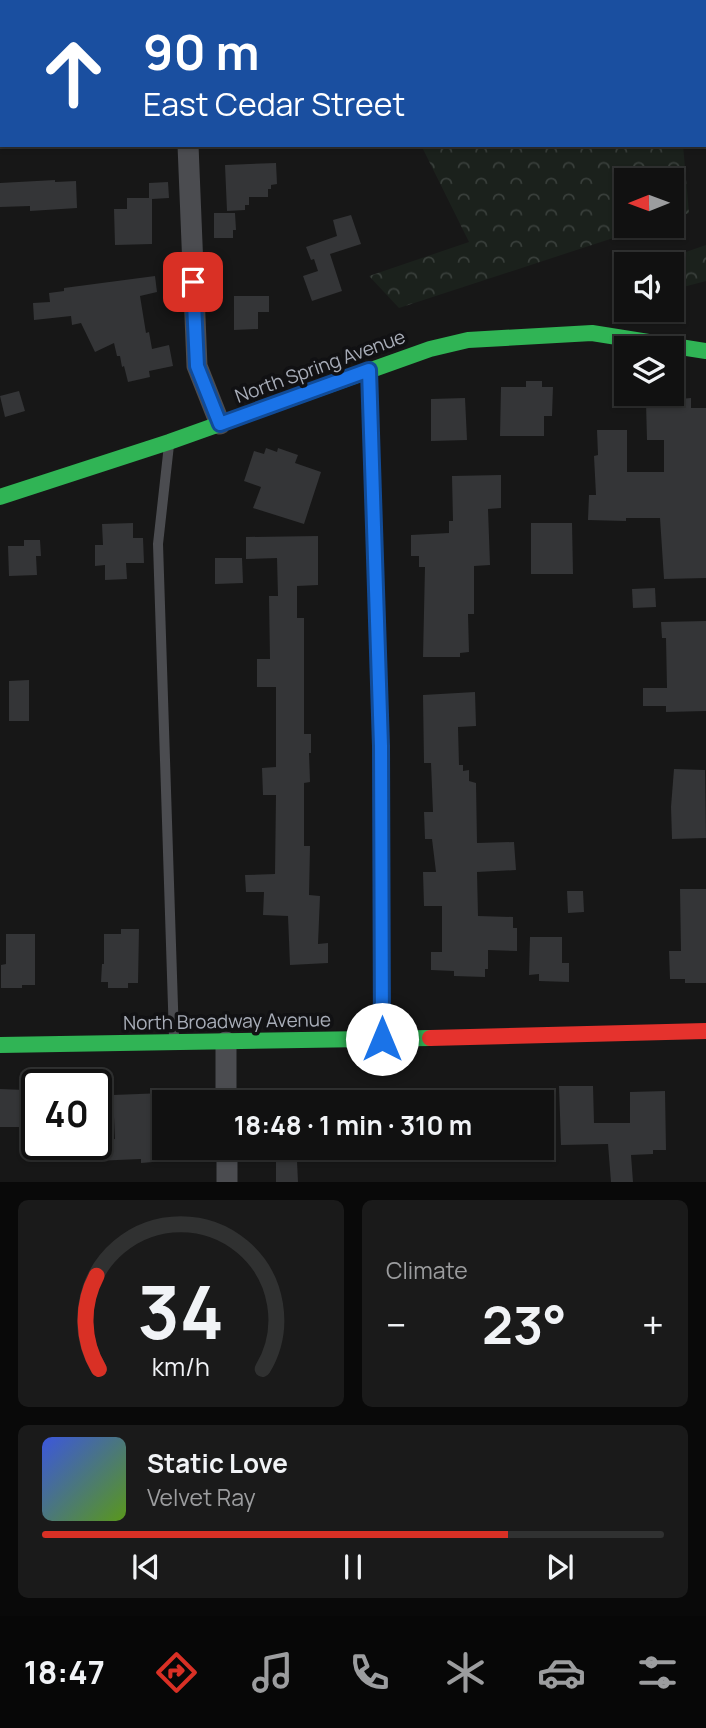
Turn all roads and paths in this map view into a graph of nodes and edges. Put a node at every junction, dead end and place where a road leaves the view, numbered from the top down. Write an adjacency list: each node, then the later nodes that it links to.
1 (188, 147): 4 (street)
2 (706, 351): 3 (street, North Spring Avenue)
3 (369, 370): 4 (street, North Spring Avenue); 8 (street)
4 (220, 424): 5 (street, North Spring Avenue)
5 (169, 442): 6 (street, North Spring Avenue); 10 (lane)
6 (0, 497)
7 (706, 1031): 8 (street, North Broadway Avenue)
8 (382, 1039): 9 (street, North Broadway Avenue)
9 (226, 1042): 10 (street, North Broadway Avenue); 12 (street)
10 (174, 1043): 11 (street, North Broadway Avenue)
11 (0, 1045)
12 (226, 1090)
13 (226, 1160): 14 (street)
14 (227, 1182)

